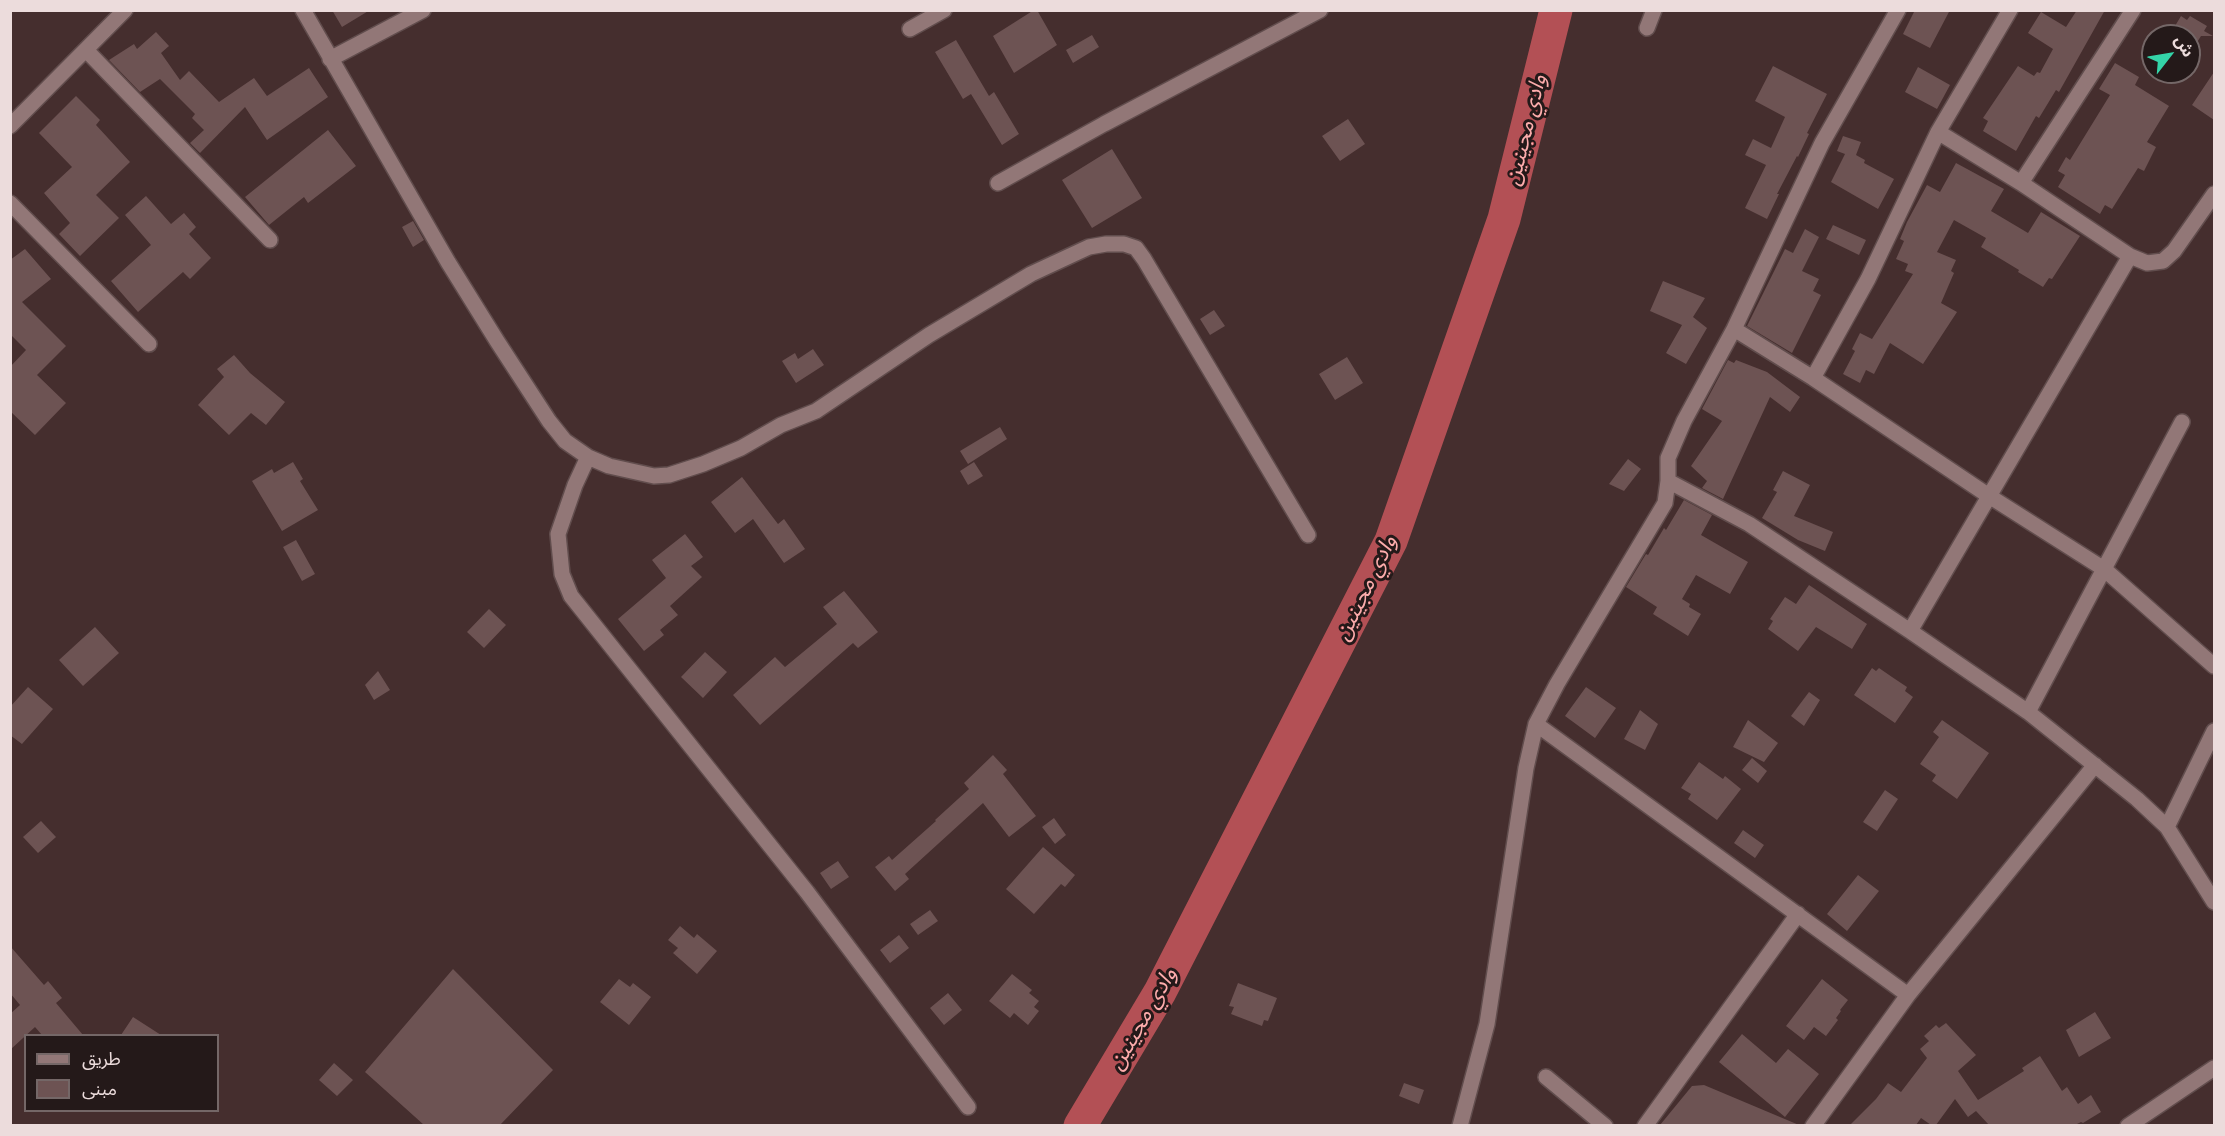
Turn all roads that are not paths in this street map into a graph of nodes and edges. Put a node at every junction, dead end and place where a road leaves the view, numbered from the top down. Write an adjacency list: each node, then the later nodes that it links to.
1 (303, 10): 13 (street)
2 (423, 10): 13 (street)
3 (944, 10): 11 (street)
4 (1320, 10): 16 (street)
5 (1654, 10): 10 (street)
6 (1898, 10): 22 (street)
7 (2010, 10): 15 (street)
8 (2133, 10): 17 (street)
9 (121, 12): 12 (street)
10 (1647, 28)
11 (910, 29)
12 (86, 50): 14 (street); 20 (street)
13 (330, 59): 26 (street)
14 (10, 126)
15 (1938, 132): 17 (street); 24 (street)
16 (998, 183)
17 (2021, 183): 21 (street)
18 (2214, 194): 21 (street)
19 (10, 203): 23 (street)
20 (270, 240)
21 (2130, 256): 28 (street)
22 (1734, 329): 24 (street); 27 (street)
23 (149, 344)
24 (1813, 378): 28 (street)
25 (2182, 422): 30 (street)
26 (588, 457): 29 (street); 43 (street)
27 (1668, 481): 31 (street); 34 (street)
28 (1989, 496): 30 (street); 31 (street)
29 (1308, 536)
30 (2104, 569): 32 (street); 33 (street)
31 (1910, 631): 33 (street)
32 (2214, 666)
33 (2028, 712): 36 (street)
34 (1536, 724): 39 (street); 44 (street)
35 (2214, 731): 37 (street)
36 (2095, 765): 37 (street); 40 (street)
37 (2167, 827): 38 (street)
38 (2214, 902)
39 (1798, 914): 40 (street); 46 (street)
40 (1908, 995): 47 (street)
41 (2214, 1068): 48 (street)
42 (1546, 1077): 45 (street)
43 (968, 1107)
44 (1460, 1125)
45 (1605, 1125)
46 (1645, 1125)
47 (1813, 1125)
48 (2128, 1125)

